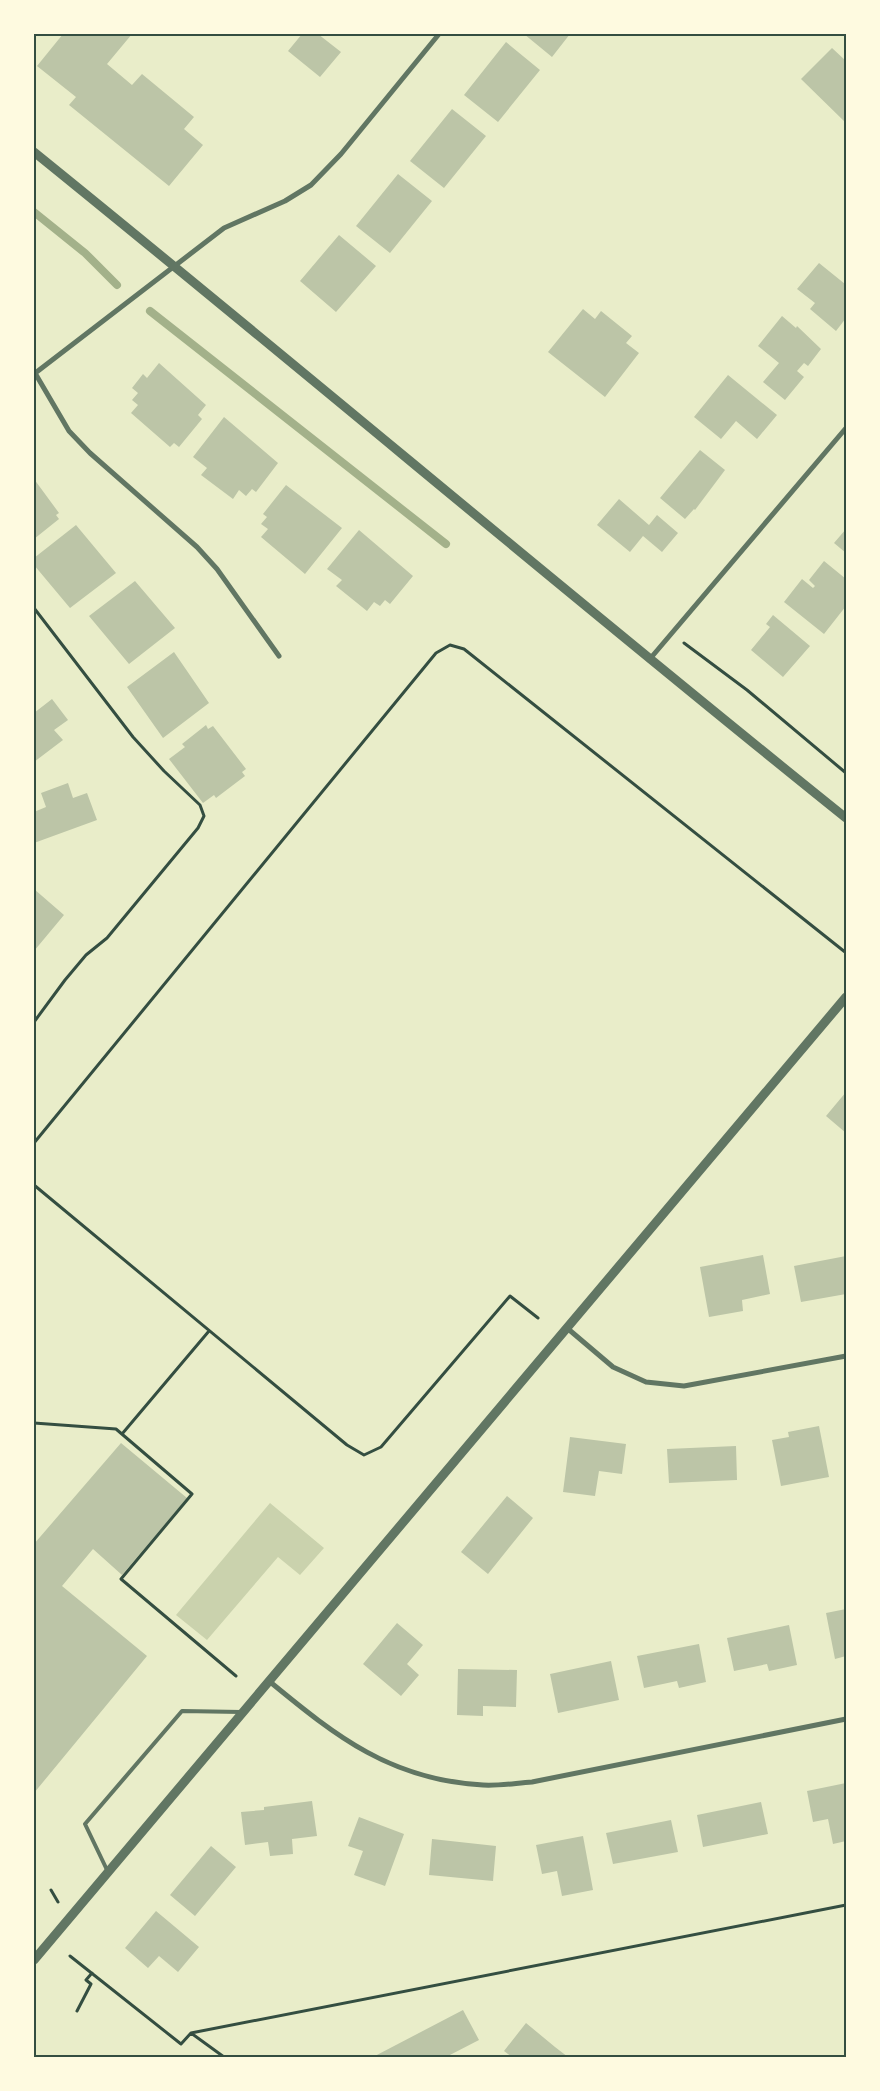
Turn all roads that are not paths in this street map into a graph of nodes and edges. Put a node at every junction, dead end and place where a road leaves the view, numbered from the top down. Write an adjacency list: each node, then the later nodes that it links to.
1 (439, 34): 3 (street)
2 (34, 152): 3 (street)
3 (175, 266): 4 (street); 7 (street)
4 (34, 373): 6 (street)
5 (846, 428): 7 (street)
6 (279, 656)
7 (649, 660): 8 (street)
8 (846, 818)
9 (846, 996): 10 (street)
10 (567, 1328): 11 (street); 12 (street)
11 (846, 1356)
12 (269, 1681): 13 (street); 14 (street)
13 (243, 1712): 15 (street); 15 (lane)
14 (846, 1719)
15 (108, 1872): 16 (street)
16 (34, 1960)

